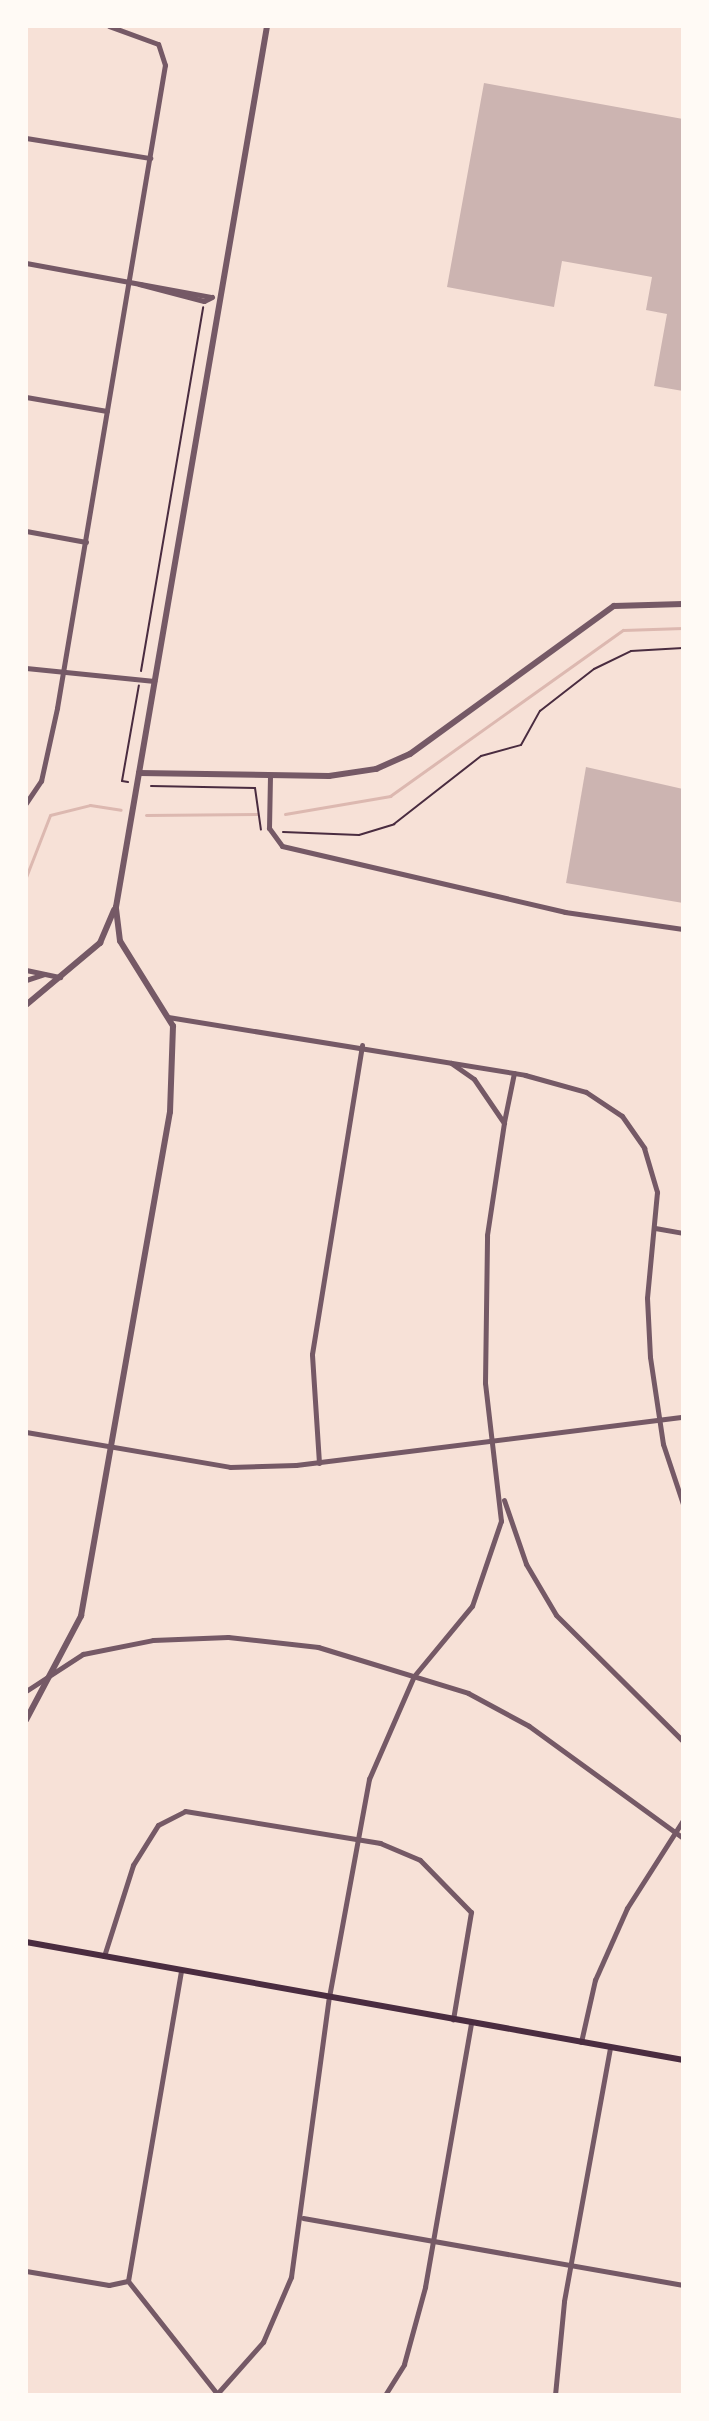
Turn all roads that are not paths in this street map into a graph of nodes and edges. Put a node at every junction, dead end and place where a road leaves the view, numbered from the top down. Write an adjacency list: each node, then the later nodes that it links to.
1 (109, 26): 4 (street)
2 (267, 26): 9 (street)
3 (26, 138): 4 (street)
4 (150, 158): 6 (street)
5 (26, 263): 6 (street)
6 (129, 282): 7 (street); 11 (street)
7 (139, 284): 8 (street); 8 (street)
8 (211, 297): 9 (street)
9 (220, 298): 17 (street)
10 (26, 397): 11 (street)
11 (107, 411): 13 (street)
12 (26, 531): 13 (street)
13 (86, 542): 15 (street)
14 (683, 604): 19 (street)
15 (64, 667): 16 (street); 17 (street); 20 (street)
16 (26, 668)
17 (154, 681): 18 (street)
18 (139, 773): 19 (street); 21 (street)
19 (270, 776): 22 (street)
20 (26, 803)
21 (116, 907): 25 (street); 28 (street)
22 (683, 929)
23 (26, 970): 24 (street)
24 (44, 974): 25 (street); 26 (street)
25 (60, 977): 27 (street)
26 (26, 980)
27 (26, 1005)
28 (167, 1017): 29 (street); 39 (street)
29 (362, 1045): 30 (street); 40 (street)
30 (451, 1063): 31 (street); 32 (street)
31 (514, 1073): 32 (street); 33 (street)
32 (504, 1123): 38 (street)
33 (655, 1228): 34 (street); 36 (street)
34 (683, 1233)
35 (683, 1417): 36 (street)
36 (659, 1420): 38 (street); 42 (street)
37 (26, 1432): 39 (street)
38 (490, 1442): 40 (street); 41 (street)
39 (111, 1447): 40 (street); 43 (street)
40 (319, 1463)
41 (503, 1495): 44 (street); 47 (street)
42 (683, 1504)
43 (54, 1672): 44 (street); 45 (street); 46 (street)
44 (417, 1672): 49 (street); 51 (street)
45 (26, 1691)
46 (26, 1720)
47 (683, 1741)
48 (683, 1820): 49 (street)
49 (676, 1832): 50 (street); 58 (street)
50 (683, 1838)
51 (358, 1840): 53 (street); 55 (street); 56 (street)
52 (26, 1942): 53 (main road)
53 (104, 1956): 54 (main road)
54 (181, 1970): 55 (main road); 65 (street)
55 (329, 1997): 56 (main road); 61 (street)
56 (453, 2020): 57 (main road)
57 (471, 2023): 58 (main road); 62 (street)
58 (581, 2043): 59 (main road)
59 (610, 2048): 60 (main road); 63 (street)
60 (683, 2060)
61 (303, 2218): 62 (street); 67 (street)
62 (432, 2242): 63 (street); 68 (street)
63 (570, 2265): 66 (street); 69 (street)
64 (26, 2271): 65 (street)
65 (128, 2281): 67 (street)
66 (683, 2285)
67 (217, 2395)
68 (385, 2395)
69 (555, 2395)

